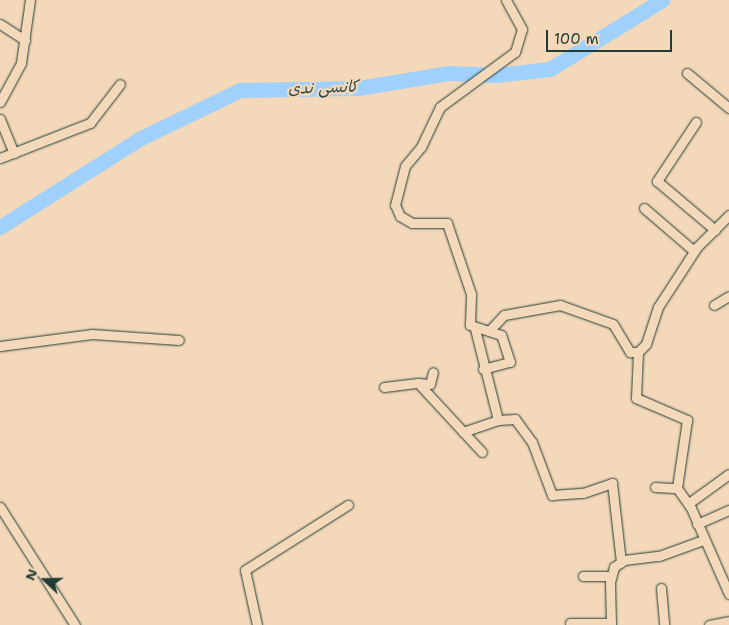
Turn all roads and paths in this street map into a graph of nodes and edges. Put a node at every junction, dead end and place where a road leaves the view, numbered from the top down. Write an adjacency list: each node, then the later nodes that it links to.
1 (30, 0): 4 (street)
2 (506, 0): 19 (street)
3 (0, 24): 4 (street)
4 (26, 40): 7 (street)
5 (687, 73): 8 (street)
6 (120, 84): 11 (street)
7 (0, 102)
8 (729, 108)
9 (0, 119): 11 (street)
10 (696, 122): 15 (street)
11 (14, 153): 12 (street)
12 (0, 158)
13 (644, 208): 16 (street)
14 (729, 215): 15 (street)
15 (715, 230): 16 (street)
16 (694, 252): 23 (street)
17 (729, 296): 18 (street)
18 (714, 305)
19 (475, 328): 20 (street); 24 (street)
20 (489, 331): 23 (street); 24 (street)
21 (179, 340): 22 (street)
22 (0, 346)
23 (638, 352): 33 (street)
24 (483, 369): 28 (street)
25 (433, 372): 26 (street)
26 (418, 383): 27 (street); 29 (street)
27 (384, 387)
28 (498, 420): 29 (street); 40 (street)
29 (463, 432): 30 (street)
30 (482, 452)
31 (729, 474): 34 (street)
32 (654, 487): 33 (street)
33 (677, 488): 34 (street)
34 (689, 503): 38 (street)
35 (348, 505): 49 (street)
36 (0, 508): 48 (street)
37 (729, 510): 38 (street)
38 (697, 524): 39 (street)
39 (703, 540): 40 (street); 44 (street)
40 (621, 562): 42 (street)
41 (583, 576): 42 (street)
42 (610, 576): 47 (street)
43 (661, 588): 50 (street)
44 (729, 594)
45 (729, 621): 51 (street)
46 (570, 623): 47 (street)
47 (611, 624)
48 (75, 625)
49 (257, 625)
50 (664, 625)
51 (709, 625)

